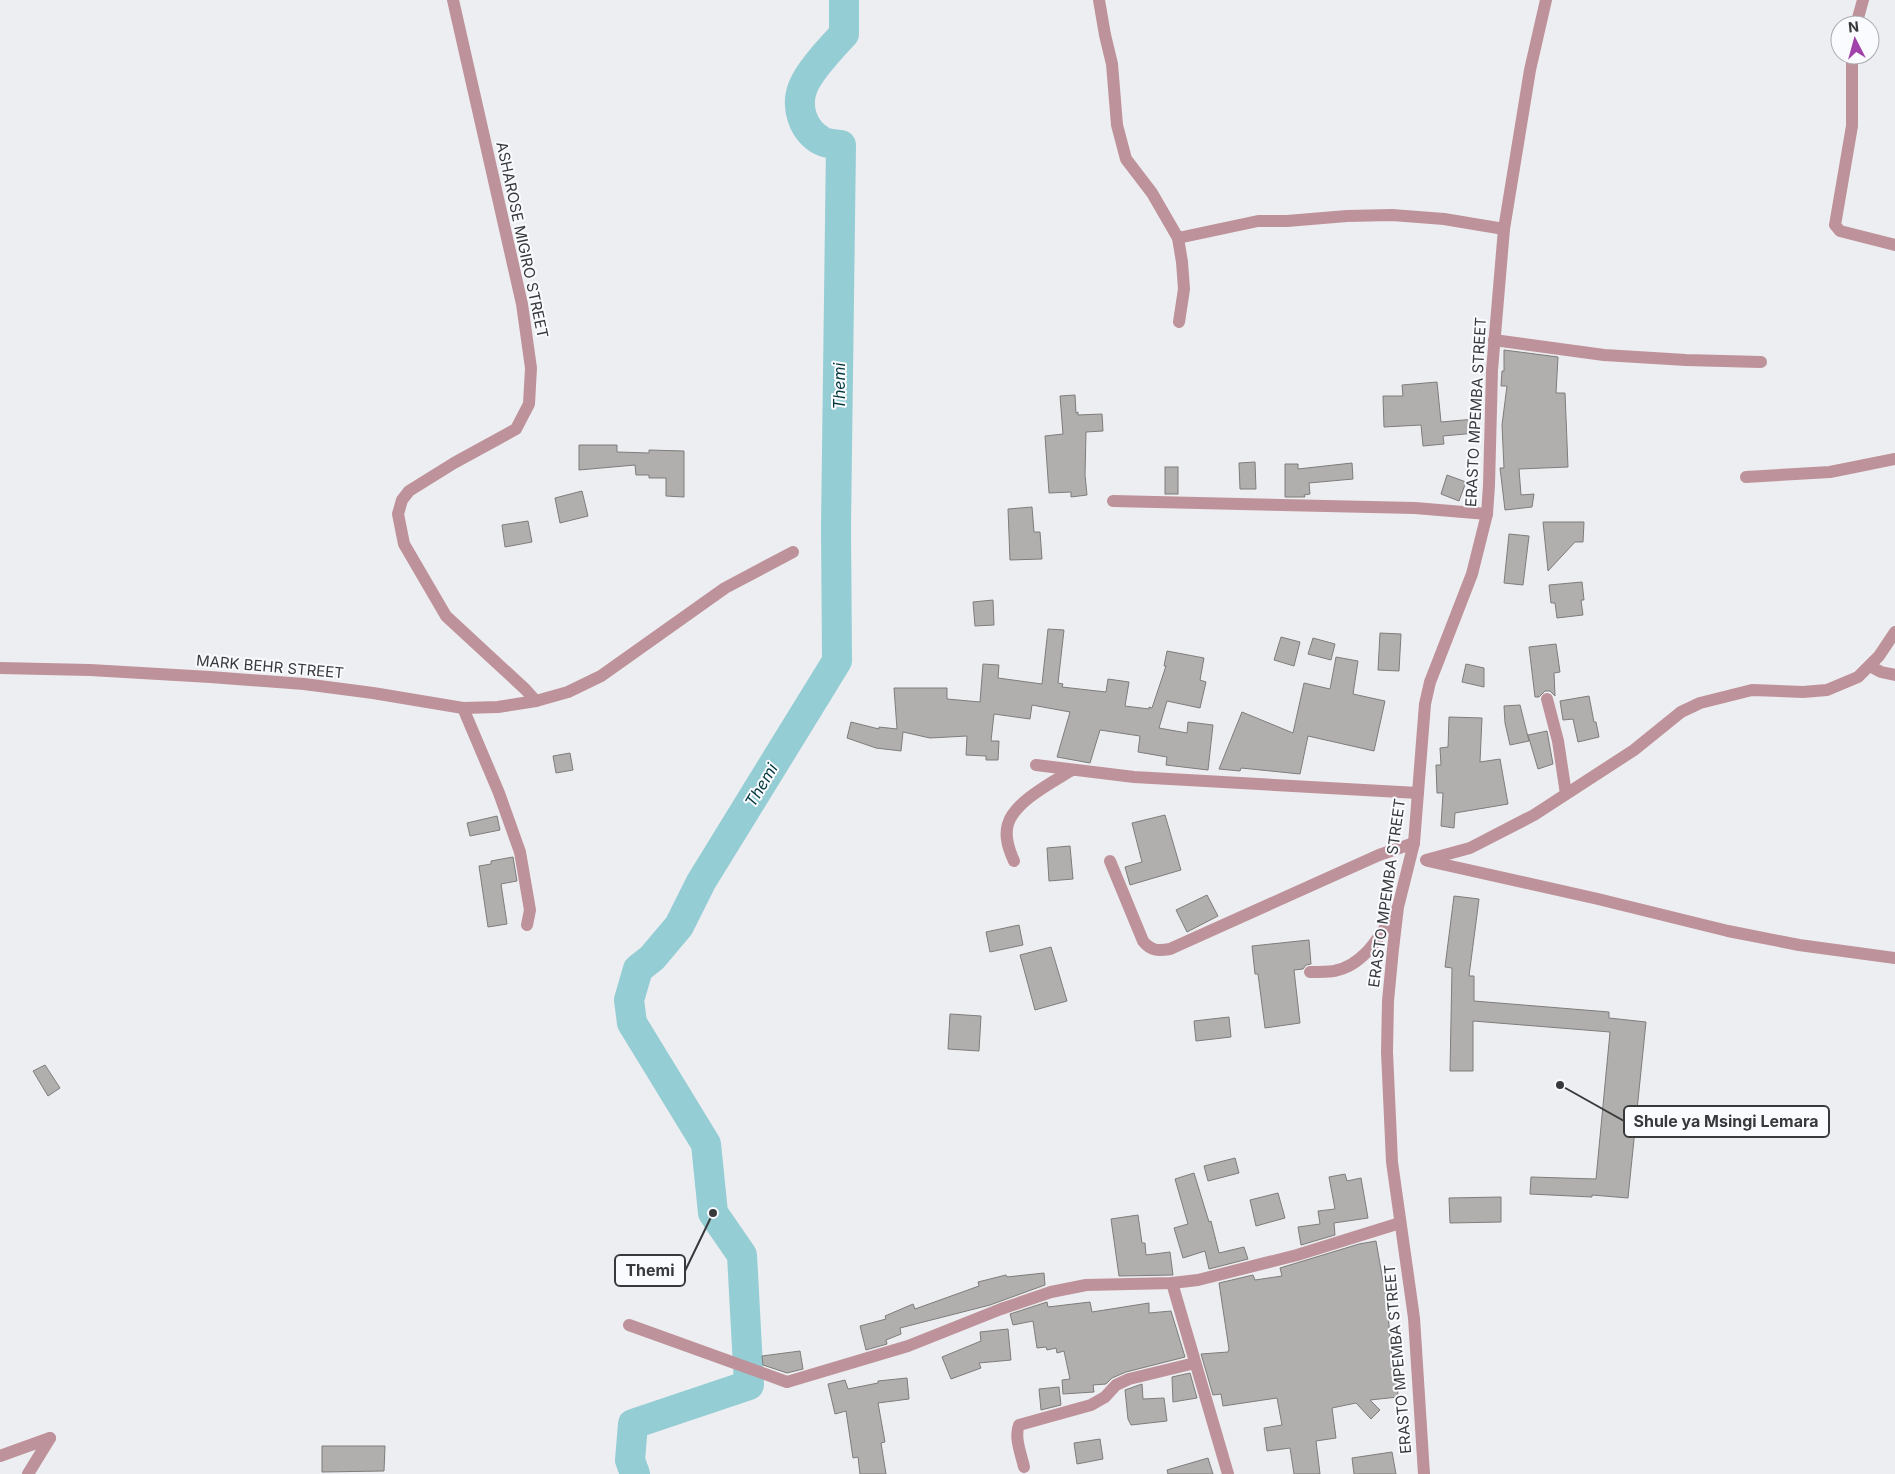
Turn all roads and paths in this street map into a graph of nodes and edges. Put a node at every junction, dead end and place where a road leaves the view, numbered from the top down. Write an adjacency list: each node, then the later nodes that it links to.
1 (453, 0): 23 (street, ASHAROSE MIGIRO STREET)
2 (1098, 0): 8 (street)
3 (1546, 0): 7 (street, ERASTO MPEMBA STREET)
4 (1863, 0): 5 (street)
5 (1859, 15)
6 (1852, 65): 9 (street)
7 (1504, 229): 8 (street); 11 (street, ERASTO MPEMBA STREET)
8 (1178, 238): 10 (street)
9 (1895, 245)
10 (1179, 322)
11 (1494, 340): 12 (street); 16 (street, ERASTO MPEMBA STREET)
12 (1761, 362)
13 (1895, 459): 14 (street)
14 (1746, 477)
15 (1113, 501): 16 (street)
16 (1487, 514): 27 (street, ERASTO MPEMBA STREET)
17 (793, 552): 23 (street, MARK BEHR STREET)
18 (1895, 632): 19 (street)
19 (1870, 666): 21 (street); 28 (street)
20 (0, 668): 24 (street, MARK BEHR STREET)
21 (1895, 675)
22 (1546, 699): 28 (street)
23 (536, 701): 24 (street, MARK BEHR STREET)
24 (463, 708): 35 (street)
25 (1036, 765): 26 (street)
26 (1072, 770): 27 (street); 32 (street)
27 (1418, 793): 29 (street, ERASTO MPEMBA STREET)
28 (1566, 794): 31 (street)
29 (1414, 843): 30 (street, ERASTO MPEMBA STREET); 33 (street)
30 (1411, 858): 31 (street); 34 (street, ERASTO MPEMBA STREET)
31 (1426, 860): 36 (street)
32 (1014, 861)
33 (1110, 861)
34 (1398, 907): 37 (street); 38 (street, ERASTO MPEMBA STREET)
35 (527, 925)
36 (1895, 958)
37 (1310, 972)
38 (1400, 1223): 39 (street); 46 (street, ERASTO MPEMBA STREET)
39 (1172, 1283): 40 (street); 41 (street)
40 (629, 1325)
41 (1195, 1363): 43 (street); 45 (street)
42 (0, 1456): 44 (street)
43 (1024, 1467)
44 (28, 1474)
45 (1228, 1474)
46 (1424, 1474)

